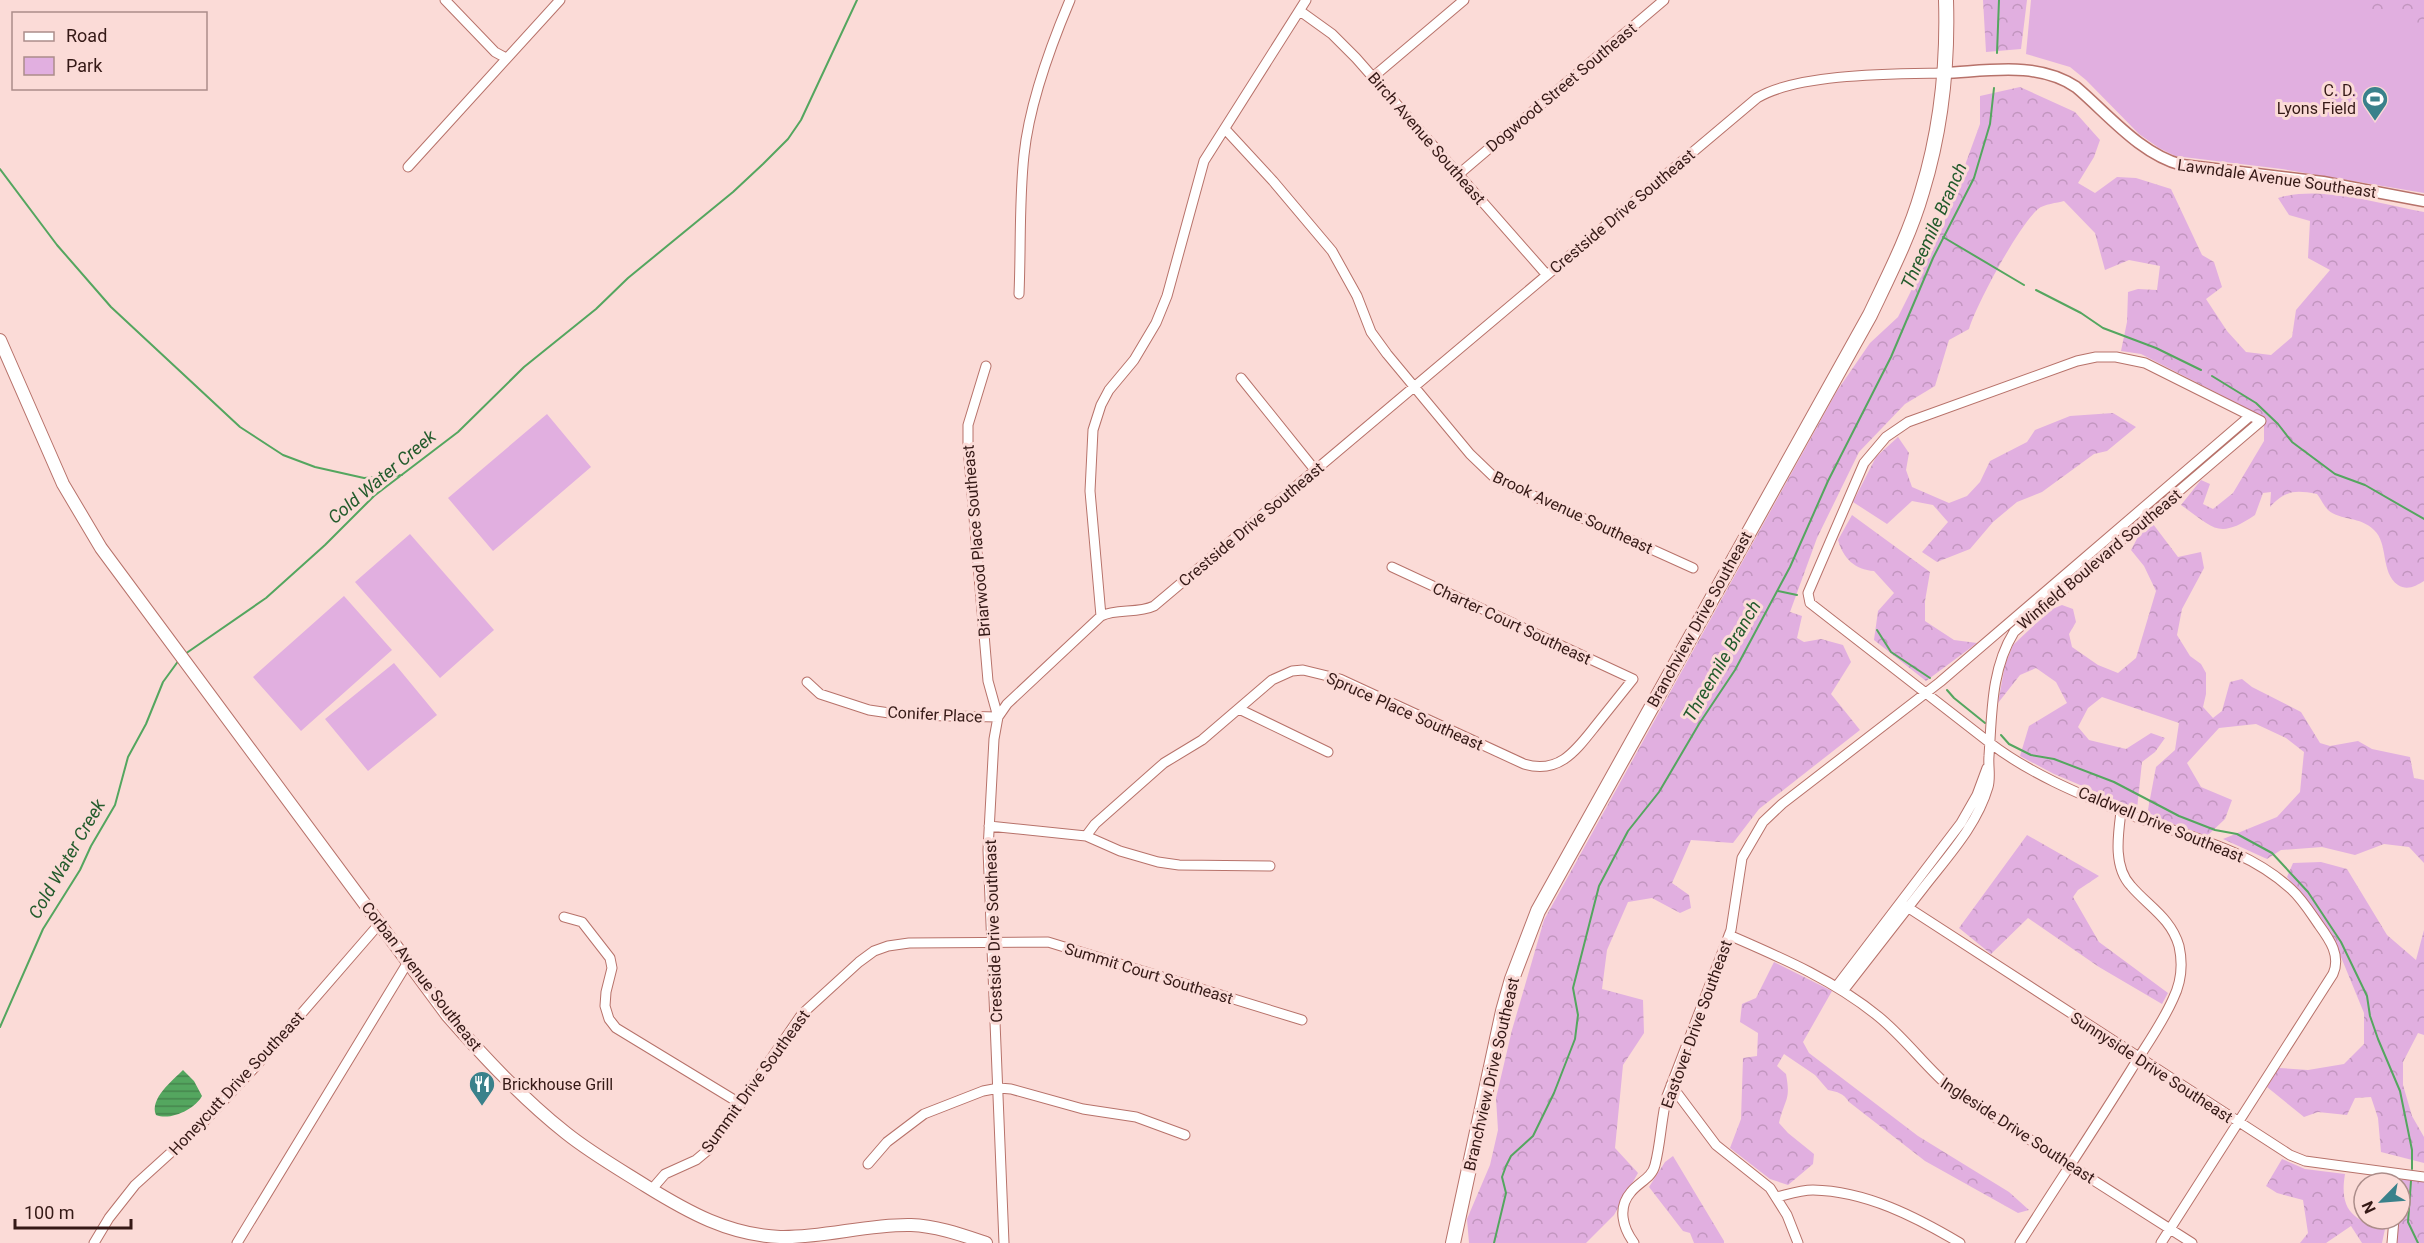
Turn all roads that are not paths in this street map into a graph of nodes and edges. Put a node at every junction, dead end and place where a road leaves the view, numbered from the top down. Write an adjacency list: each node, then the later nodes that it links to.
1 (445, 0): 9 (street)
2 (560, 0): 9 (street)
3 (1070, 0): 17 (street)
4 (1306, 0): 8 (street)
5 (1464, 0): 11 (street)
6 (1664, 0): 14 (street, Dogwood Street Southeast)
7 (1946, 0): 10 (main road, Branchview Drive Southeast)
8 (1300, 11): 11 (street, Birch Avenue Southeast); 12 (street)
9 (506, 58): 13 (street)
10 (1944, 73): 15 (street, Lawndale Avenue Southeast); 16 (street, Crestside Drive Southeast); 64 (main road, Branchview Drive Southeast)
11 (1373, 77): 14 (street, Birch Avenue Southeast)
12 (1224, 129): 21 (street, Brook Avenue Southeast); 26 (street)
13 (408, 167)
14 (1459, 174): 16 (street, Birch Avenue Southeast)
15 (2424, 201)
16 (1546, 274): 21 (street, Crestside Drive Southeast)
17 (1019, 294)
18 (0, 340): 41 (main road, Corban Avenue Southeast)
19 (986, 366): 32 (street, Briarwood Place Southeast)
20 (1241, 378): 23 (street)
21 (1413, 386): 23 (street, Crestside Drive Southeast); 25 (street, Brook Avenue Southeast)
22 (2250, 416): 27 (street, Winfield Boulevard Southeast); 30 (street, Caldwell Drive Southeast); 33 (street, Winfield Boulevard Southeast)
23 (1315, 470): 26 (street, Crestside Drive Southeast)
24 (1392, 567): 28 (street, Charter Court Southeast)
25 (1693, 568)
26 (1101, 616): 32 (street)
27 (2008, 624): 30 (street, Eastover Drive Southeast)
28 (1633, 680): 31 (street, Spruce Place Southeast)
29 (807, 682): 32 (street, Conifer Place)
30 (1926, 692): 33 (street, Caldwell Drive Southeast); 42 (street, Eastover Drive Southeast)
31 (1239, 709): 34 (street); 37 (street, Spruce Place Southeast)
32 (998, 717): 36 (street, Crestside Drive Southeast)
33 (1990, 743): 35 (street, Caldwell Drive Southeast); 39 (street, Winfield Boulevard Southeast)
34 (1328, 752)
35 (2121, 812): 47 (street); 51 (street, Caldwell Drive Southeast)
36 (989, 826): 37 (street); 43 (street, Crestside Drive Southeast)
37 (1086, 836): 38 (street)
38 (1270, 866)
39 (1905, 906): 45 (street, Winfield Boulevard Southeast); 47 (street, Sunnyside Drive Southeast)
40 (564, 917): 50 (street)
41 (380, 923): 44 (main road, Corban Avenue Southeast); 60 (street, Honeycutt Drive Southeast)
42 (1729, 935): 45 (street, Ingleside Drive Southeast); 48 (street, Eastover Drive Southeast)
43 (993, 943): 46 (street, Summit Court Southeast); 49 (street, Crestside Drive Southeast); 50 (street, Summit Drive Southeast)
44 (408, 962): 56 (main road, Corban Avenue Southeast); 61 (street)
45 (1839, 989): 54 (street, Ingleside Drive Southeast)
46 (1302, 1020)
47 (2138, 1058): 51 (street, Sunnyside Drive Southeast); 54 (street)
48 (1671, 1085): 57 (street); 65 (street, Eastover Drive Southeast)
49 (999, 1088): 52 (street); 53 (street); 63 (street, Crestside Drive Southeast)
50 (741, 1104): 56 (street, Summit Drive Southeast)
51 (2238, 1123): 55 (street, Sunnyside Drive Southeast); 58 (street, Caldwell Drive Southeast)
52 (1185, 1135)
53 (868, 1164)
54 (2070, 1165): 58 (street, Ingleside Drive Southeast); 68 (street)
55 (2359, 1171)
56 (652, 1189): 59 (main road, Corban Avenue Southeast)
57 (1777, 1197): 66 (street); 67 (street)
58 (2170, 1229): 69 (street, Caldwell Drive Southeast); 70 (street, Ingleside Drive Southeast)
59 (753, 1239): 62 (main road, Corban Avenue Southeast)
60 (94, 1243)
61 (237, 1243)
62 (986, 1243)
63 (1004, 1243)
64 (1453, 1243)
65 (1634, 1243)
66 (1798, 1243)
67 (1960, 1243)
68 (2020, 1243)
69 (2161, 1243)
70 (2192, 1243)

